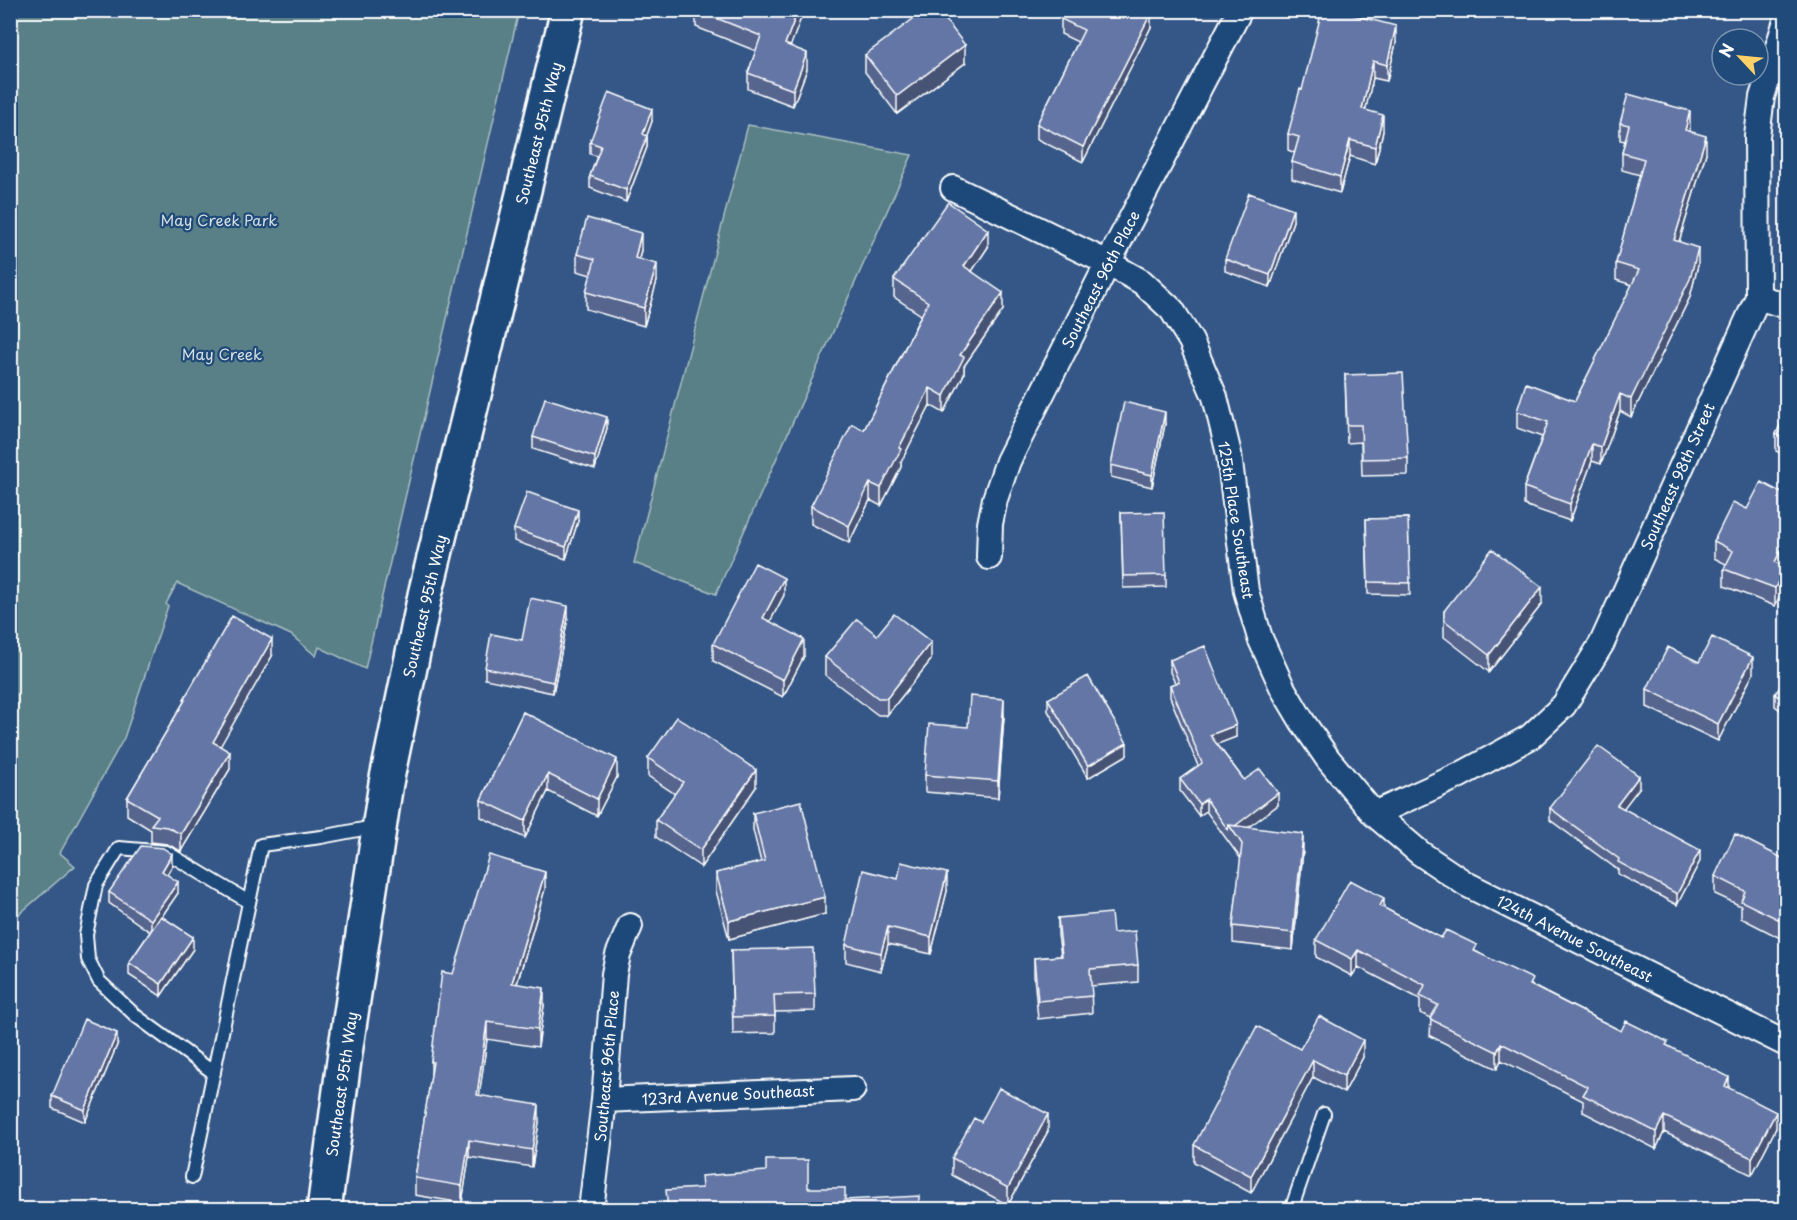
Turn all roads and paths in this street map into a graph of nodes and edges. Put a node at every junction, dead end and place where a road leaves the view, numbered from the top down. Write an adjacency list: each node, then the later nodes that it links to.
1 (568, 10): 10 (street, Southeast 95th Way)
2 (1240, 10): 5 (street, Southeast 96th Place)
3 (1786, 21): 6 (street, Southeast 98th Street)
4 (952, 188): 5 (street, 125th Place Southeast)
5 (1108, 263): 8 (street, Southeast 96th Place); 9 (street, 125th Place Southeast)
6 (1758, 297): 7 (street); 9 (street, Southeast 98th Street)
7 (1786, 306)
8 (989, 557)
9 (1374, 814): 13 (street, 124th Avenue Southeast)
10 (380, 825): 11 (lane); 19 (street, Southeast 95th Way)
11 (249, 902): 14 (lane); 14 (lane)
12 (630, 926): 16 (street, Southeast 96th Place)
13 (1786, 1044)
14 (213, 1073): 18 (lane)
15 (853, 1089): 16 (street, 123rd Avenue Southeast)
16 (604, 1100): 20 (street, Southeast 96th Place)
17 (1324, 1114): 21 (lane)
18 (192, 1177)
19 (324, 1209)
20 (591, 1209)
21 (1291, 1209)

